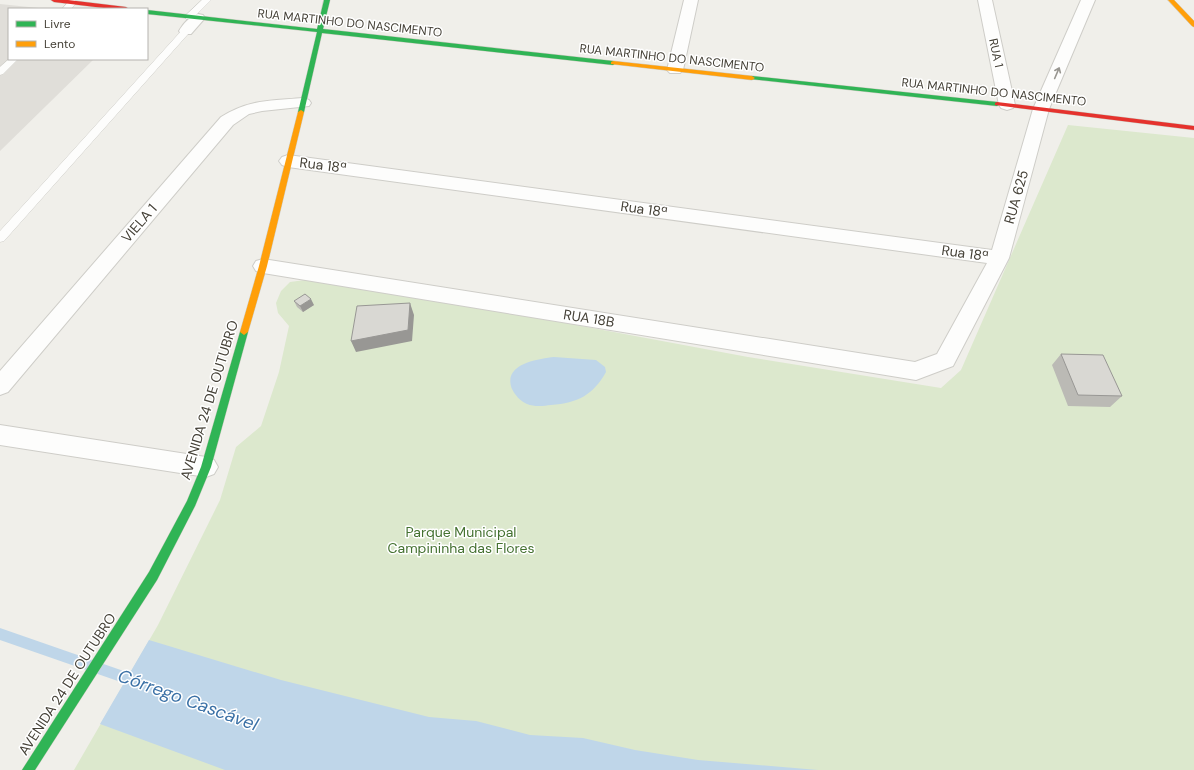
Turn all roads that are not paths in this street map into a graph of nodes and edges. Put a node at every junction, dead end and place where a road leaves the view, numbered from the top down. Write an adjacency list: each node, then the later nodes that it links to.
1 (54, 0): 8 (street)
2 (207, 0): 12 (lane)
3 (327, 0): 14 (street, AVENIDA 24 DE OUTUBRO)
4 (691, 0): 16 (street)
5 (985, 0): 19 (street, RUA 1)
6 (1088, 0): 20 (street, RUA 625, one-way to 6)
7 (1171, 0): 13 (street)
8 (73, 2): 9 (lane); 10 (street)
9 (67, 8)
10 (118, 8)
11 (148, 12): 12 (street, RUA MARTINHO DO NASCIMENTO)
12 (191, 22): 14 (street, RUA MARTINHO DO NASCIMENTO); 23 (lane)
13 (1194, 25)
14 (321, 32): 16 (street, RUA MARTINHO DO NASCIMENTO); 18 (street, AVENIDA 24 DE OUTUBRO)
15 (13, 60): 17 (lane)
16 (675, 70): 19 (street, RUA MARTINHO DO NASCIMENTO)
17 (0, 72)
18 (303, 103): 22 (street, AVENIDA 24 DE OUTUBRO); 27 (street, VIELA 1)
19 (1007, 105): 20 (street, RUA MARTINHO DO NASCIMENTO)
20 (1041, 109): 21 (street, RUA MARTINHO DO NASCIMENTO); 24 (street, RUA 625)
21 (1194, 128)
22 (288, 161): 24 (street, Rua 18ª); 25 (street, AVENIDA 24 DE OUTUBRO)
23 (0, 238)
24 (999, 258): 26 (street, RUA 625)
25 (263, 266): 26 (street, RUA 18B); 29 (street, AVENIDA 24 DE OUTUBRO)
26 (916, 371)
27 (0, 386)
28 (0, 435): 29 (street)
29 (206, 467): 30 (street, AVENIDA 24 DE OUTUBRO)
30 (28, 770)

